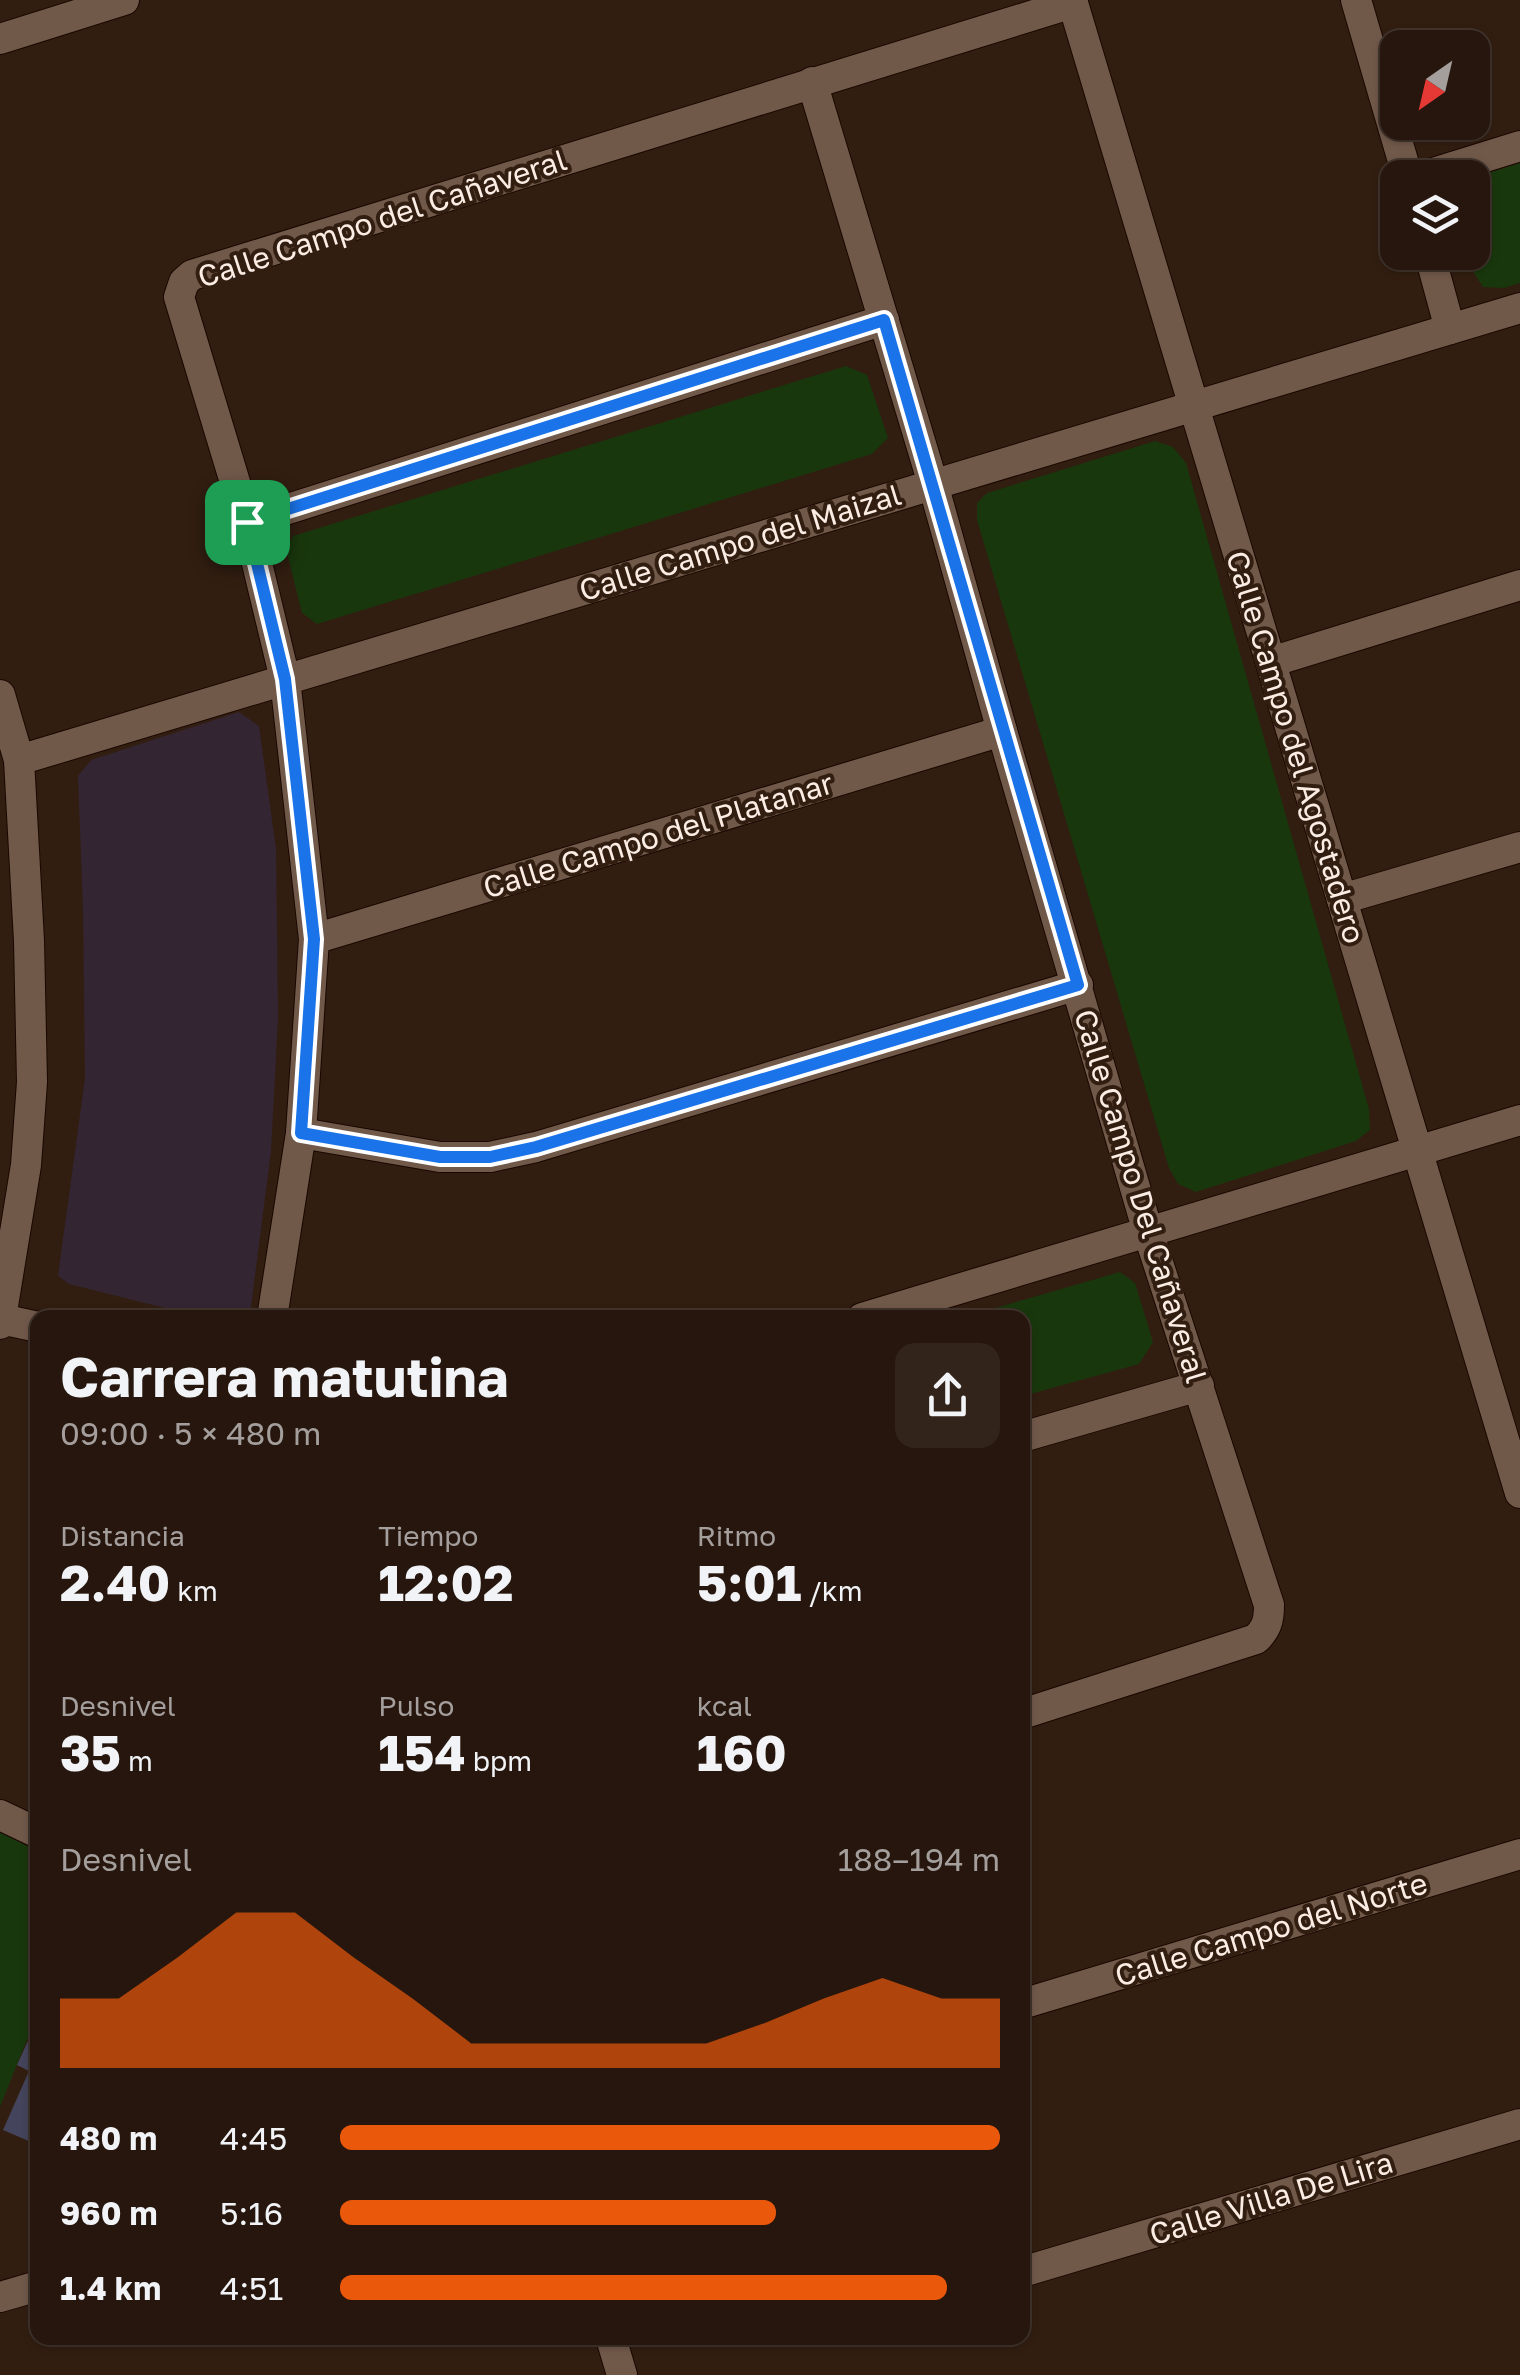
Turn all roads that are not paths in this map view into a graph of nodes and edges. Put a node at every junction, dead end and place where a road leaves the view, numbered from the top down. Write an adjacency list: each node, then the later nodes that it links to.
1 (124, 0): 4 (street)
2 (1356, 0): 7 (street)
3 (1073, 2): 5 (street, Calle Campo del Cañaveral); 13 (street, Calle Campo del Agostadero)
4 (0, 40)
5 (812, 82): 11 (street, Calle Campo Del Cañaveral); 15 (street, Calle Campo del Cañaveral)
6 (1520, 146): 8 (street)
7 (1403, 160)
8 (1475, 160)
9 (1434, 270): 12 (street)
10 (1520, 308): 12 (street, Calle Campo del Maizal)
11 (884, 320): 14 (street, Calle Campo Del Cañaveral); 15 (street)
12 (1450, 329): 13 (street, Calle Campo del Maizal)
13 (1194, 406): 14 (street, Calle Campo del Maizal); 17 (street, Calle Campo del Agostadero)
14 (934, 484): 18 (street, Calle Campo del Maizal); 20 (street, Calle Campo Del Cañaveral)
15 (247, 522): 18 (street, Calle Campo del Cañaveral)
16 (1520, 585): 17 (street)
17 (1271, 662): 23 (street, Calle Campo del Agostadero)
18 (285, 679): 21 (street, Calle Campo del Maizal); 24 (street, Calle Campo del Cañaveral)
19 (0, 695): 21 (street)
20 (1002, 731): 24 (street, Calle Campo del Platanar); 25 (street, Calle Campo Del Cañaveral)
21 (18, 760): 32 (street)
22 (1520, 848): 23 (street)
23 (1342, 899): 28 (street, Calle Campo del Agostadero)
24 (314, 939): 27 (street, Calle Campo del Cañaveral)
25 (1078, 985): 27 (street); 29 (street, Calle Campo Del Cañaveral)
26 (1520, 1120): 28 (street)
27 (301, 1133): 30 (street, Calle Campo del Cañaveral)
28 (1417, 1150): 29 (street); 36 (street, Calle Campo del Agostadero)
29 (1148, 1232): 31 (street); 34 (street, Calle Campo Del Cañaveral)
30 (273, 1310)
31 (889, 1310)
32 (1, 1321): 33 (street)
33 (30, 1326)
34 (1199, 1386): 35 (street); 37 (street, Calle Campo Del Cañaveral)
35 (1030, 1435)
36 (1520, 1493)
37 (1030, 1711)
38 (0, 1816): 39 (street)
39 (30, 1829)
40 (1520, 1854): 41 (street, Calle Campo del Norte)
41 (1030, 2002)
42 (1520, 2124): 43 (street, Calle Villa De Lira)
43 (1030, 2270)
44 (30, 2288): 45 (street)
45 (0, 2297)
46 (613, 2345): 47 (street)
47 (622, 2375)

